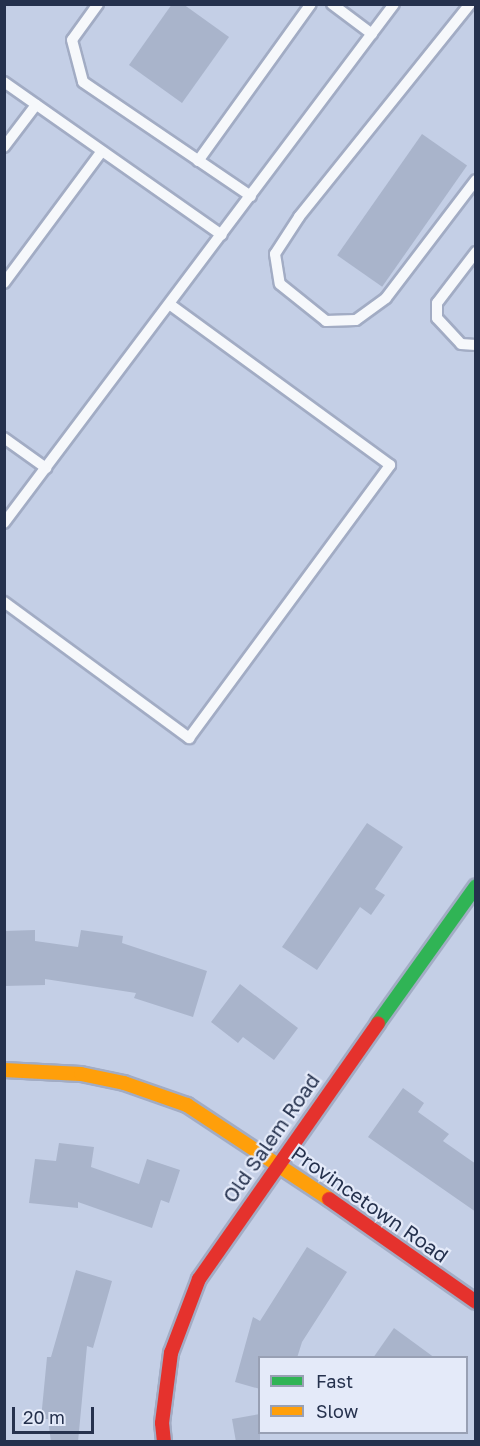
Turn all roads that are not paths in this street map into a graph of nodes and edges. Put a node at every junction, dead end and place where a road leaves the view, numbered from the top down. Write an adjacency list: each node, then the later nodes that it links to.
1 (98, 4): 11 (lane)
2 (311, 4): 11 (lane)
3 (332, 4): 6 (lane)
4 (394, 4): 6 (lane)
5 (470, 4): 12 (lane)
6 (372, 34): 13 (lane)
7 (4, 82): 8 (lane)
8 (36, 105): 9 (lane); 10 (lane)
9 (4, 147)
10 (102, 151): 14 (lane); 16 (lane)
11 (198, 161): 13 (lane)
12 (476, 180)
13 (251, 196): 14 (lane)
14 (222, 235): 17 (lane)
15 (476, 252): 18 (lane)
16 (4, 282)
17 (169, 304): 20 (lane); 22 (lane)
18 (476, 345)
19 (4, 438): 20 (lane)
20 (46, 468): 21 (lane)
21 (4, 524)
22 (4, 602)
23 (476, 886): 25 (street, Old Salem Road)
24 (4, 1070): 25 (street, Provincetown Road)
25 (277, 1162): 26 (street, Provincetown Road); 27 (street, Old Salem Road)
26 (476, 1302)
27 (164, 1442)

